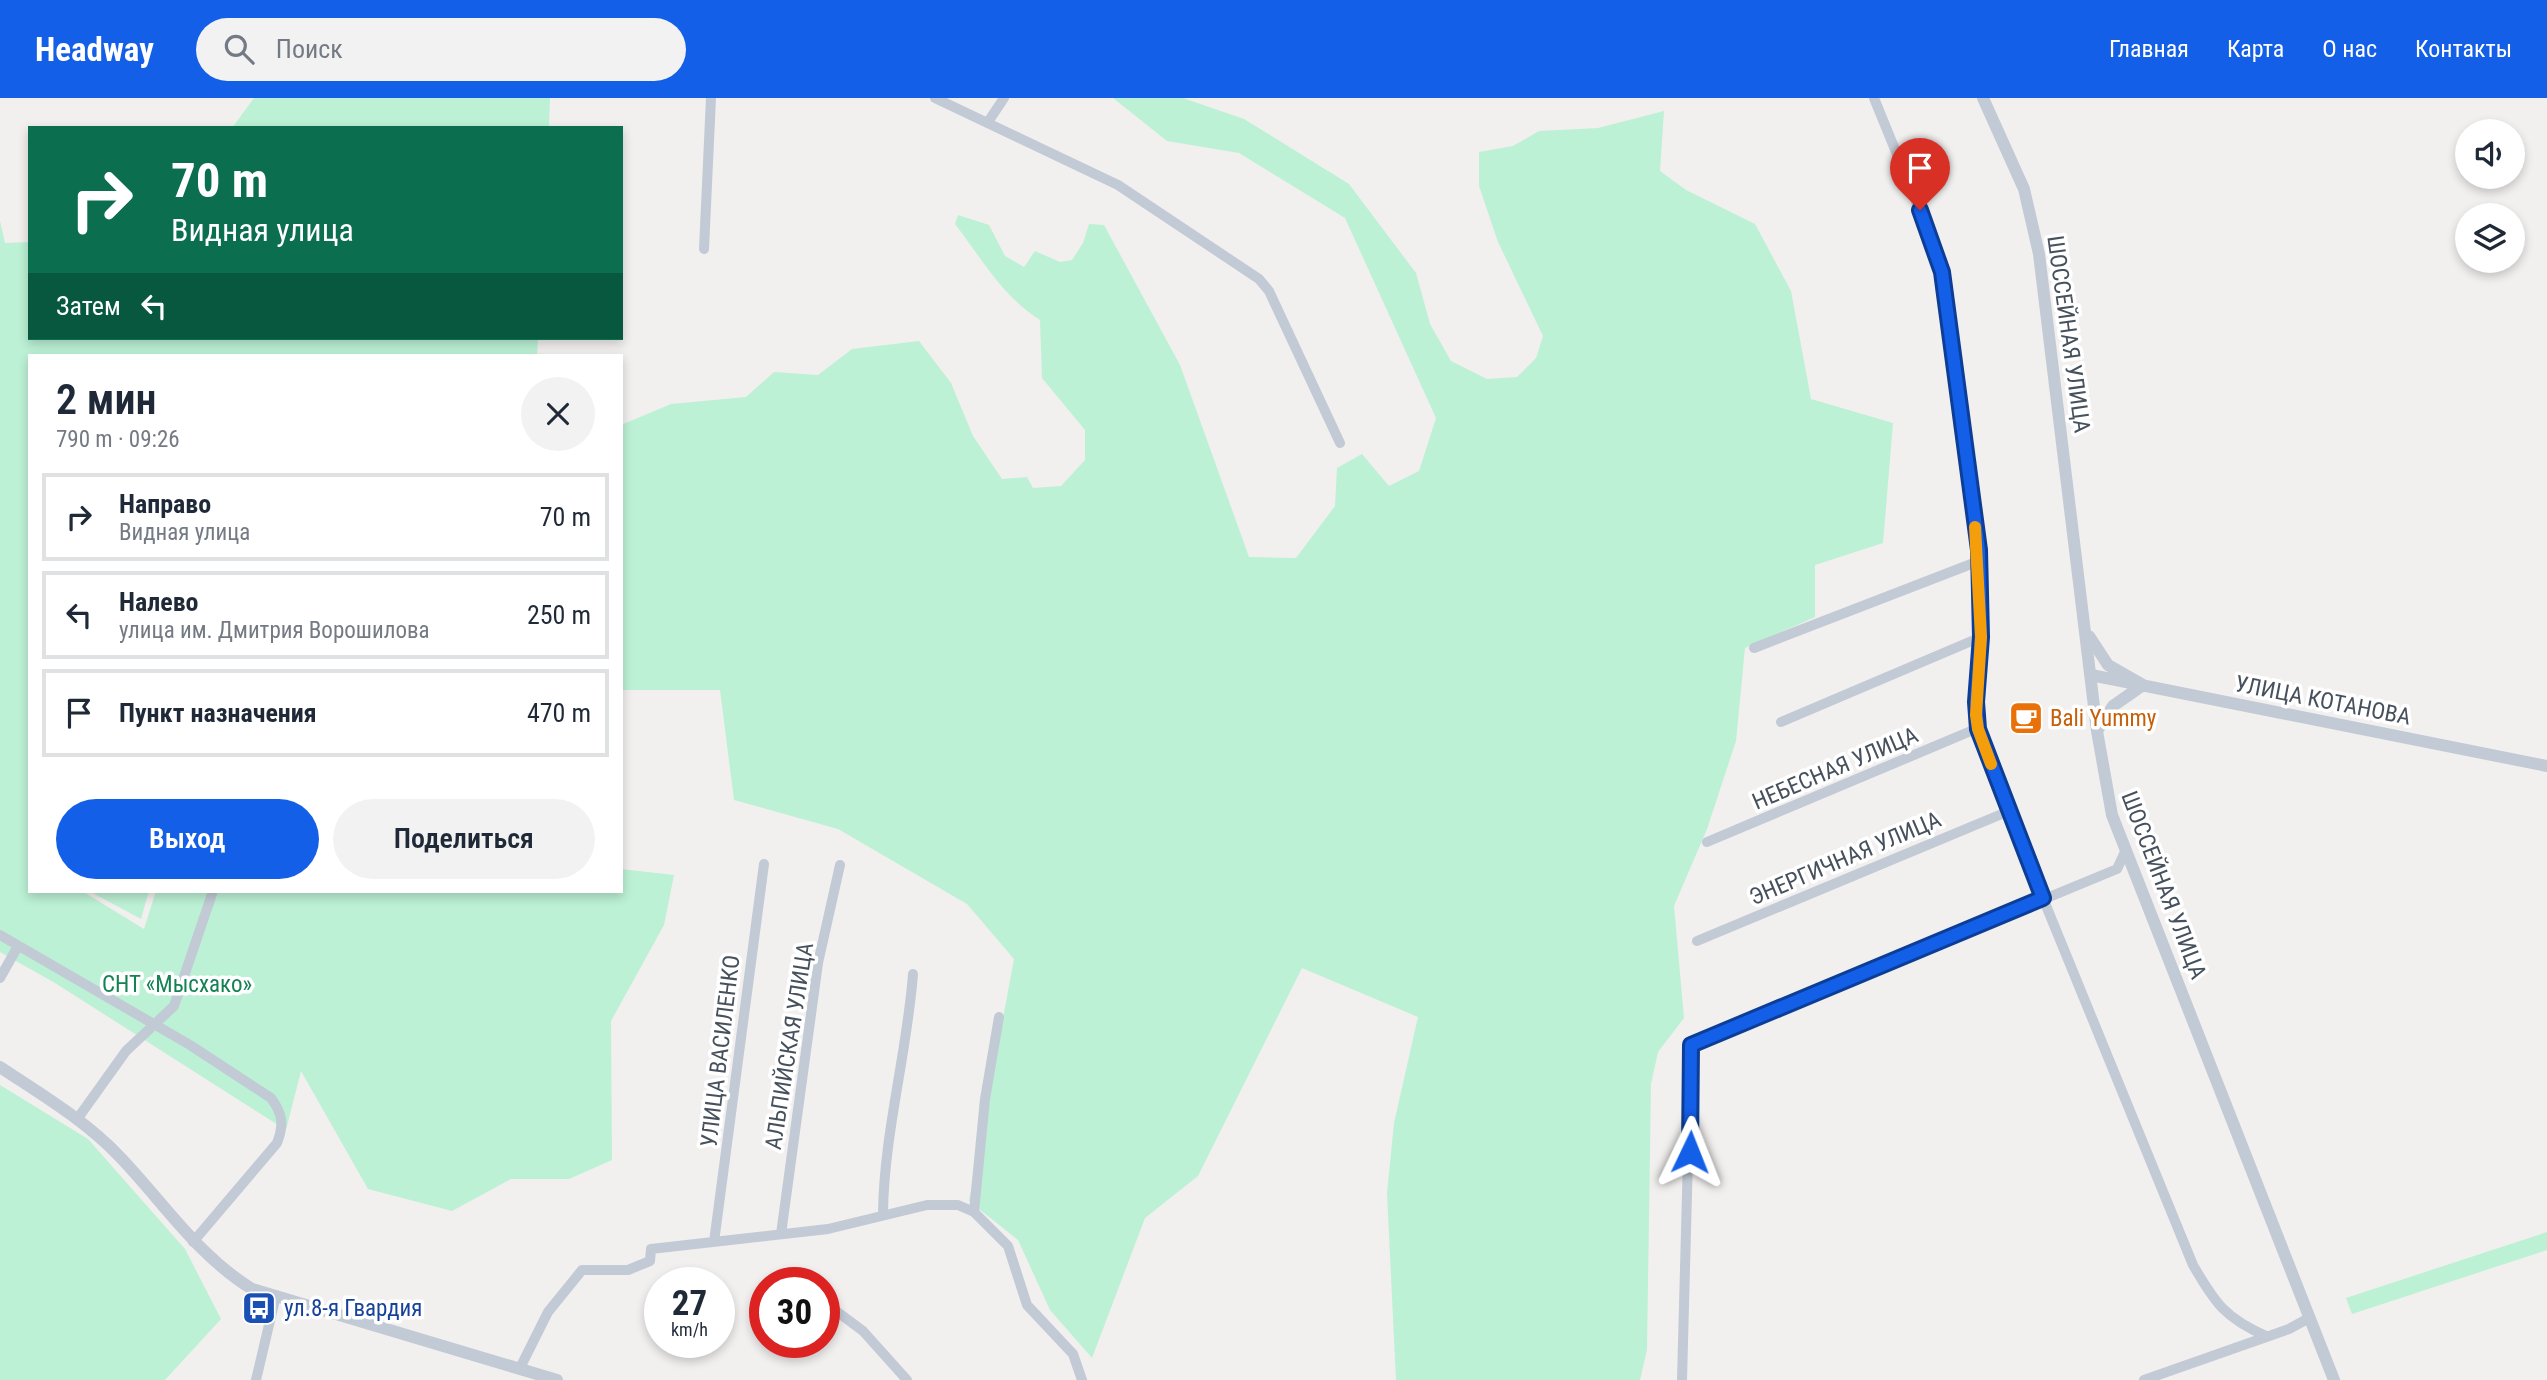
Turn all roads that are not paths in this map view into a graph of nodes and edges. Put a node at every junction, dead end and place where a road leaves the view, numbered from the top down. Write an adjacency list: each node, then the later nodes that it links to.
1 (711, 98): 7 (street)
2 (935, 98): 6 (street)
3 (1004, 98): 6 (street)
4 (1874, 98): 9 (street)
5 (1983, 98): 10 (street, ШОССЕЙНАЯ УЛИЦА)
6 (988, 122): 8 (street)
7 (704, 249)
8 (1340, 443)
9 (1979, 561): 11 (street); 12 (street)
10 (2085, 629): 13 (street, ШОССЕЙНАЯ УЛИЦА); 14 (street)
11 (1981, 637): 15 (street); 16 (street)
12 (1754, 648)
13 (2091, 675): 14 (street, УЛИЦА КОТАНОВА); 17 (street, ШОССЕЙНАЯ УЛИЦА)
14 (2143, 685): 17 (street); 18 (street, УЛИЦА КОТАНОВА)
15 (1781, 722)
16 (1978, 729): 19 (street); 20 (street, НЕБЕСНАЯ УЛИЦА)
17 (2096, 731): 21 (street, ШОССЕЙНАЯ УЛИЦА)
18 (2547, 766)
19 (2008, 811): 25 (street); 27 (street, ЭНЕРГИЧНАЯ УЛИЦА)
20 (1707, 842)
21 (2125, 852): 25 (street); 42 (street, ШОССЕЙНАЯ УЛИЦА)
22 (764, 864): 39 (street, УЛИЦА ВАСИЛЕНКО)
23 (840, 865): 37 (street, АЛЬПИЙСКАЯ УЛИЦА)
24 (212, 893): 32 (street)
25 (2043, 898): 43 (street); 49 (street)
26 (0, 935): 28 (street)
27 (1697, 941)
28 (18, 946): 30 (street); 32 (street)
29 (913, 974): 36 (street)
30 (0, 978)
31 (999, 1017): 35 (street)
32 (152, 1024): 34 (street); 38 (street)
33 (0, 1067): 34 (street)
34 (78, 1118): 38 (street)
35 (974, 1212): 36 (street); 48 (street)
36 (883, 1213): 37 (street)
37 (781, 1234): 39 (street)
38 (193, 1242): 40 (street)
39 (714, 1242): 44 (street)
40 (276, 1295): 44 (street); 45 (street)
41 (840, 1314): 47 (street)
42 (2309, 1318): 43 (street); 51 (street, ШОССЕЙНАЯ УЛИЦА)
43 (2266, 1336): 50 (street)
44 (520, 1368): 46 (street)
45 (256, 1380)
46 (557, 1380)
47 (907, 1380)
48 (1082, 1380)
49 (1682, 1380)
50 (2144, 1380)
51 (2334, 1380)

